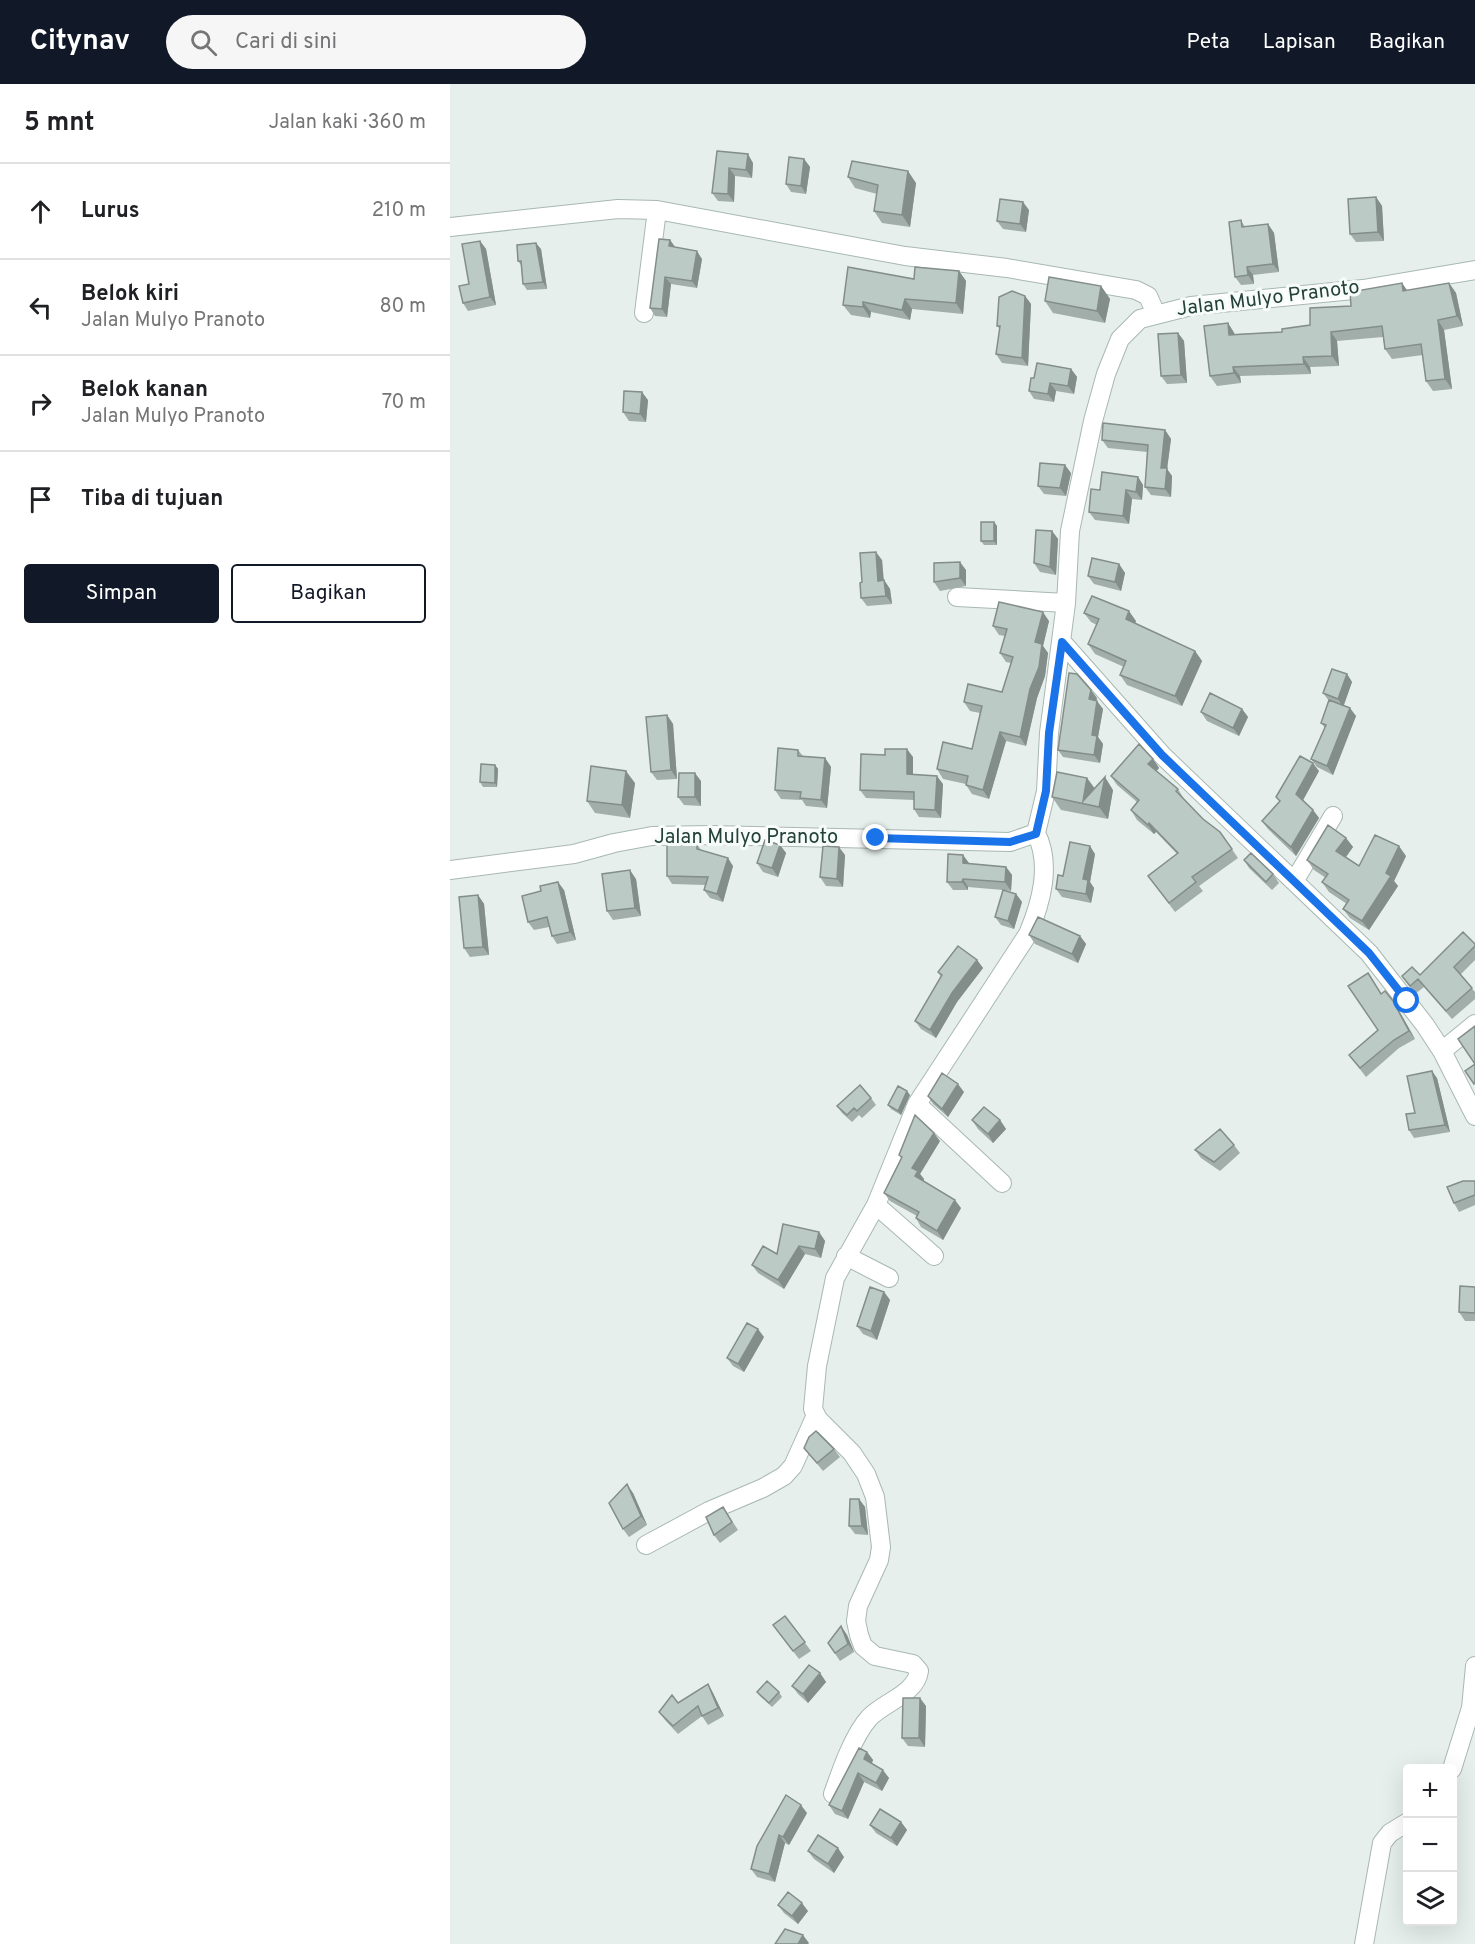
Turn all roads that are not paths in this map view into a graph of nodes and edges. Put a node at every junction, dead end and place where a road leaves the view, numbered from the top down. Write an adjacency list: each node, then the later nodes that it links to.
1 (657, 210): 2 (street); 4 (street); 5 (street)
2 (450, 227)
3 (1475, 270): 5 (street, Jalan Mulyo Pranoto)
4 (645, 313)
5 (1156, 314): 7 (street, Jalan Mulyo Pranoto)
6 (957, 597): 7 (street)
7 (1066, 603): 8 (street, Jalan Mulyo Pranoto)
8 (1062, 642): 10 (street, Jalan Mulyo Pranoto); 12 (street)
9 (1333, 816): 12 (street)
10 (1036, 834): 11 (street, Jalan Mulyo Pranoto); 15 (street)
11 (450, 870)
12 (1295, 880): 14 (street)
13 (1475, 1024): 14 (street)
14 (1442, 1051): 16 (street)
15 (917, 1104): 17 (street); 18 (street)
16 (1475, 1116)
17 (1002, 1183)
18 (876, 1205): 19 (street); 20 (street)
19 (846, 1256): 21 (street); 22 (street)
20 (934, 1256)
21 (889, 1278)
22 (816, 1415): 23 (street); 26 (street)
23 (646, 1545)
24 (1475, 1666): 25 (street)
25 (1454, 1764)
26 (833, 1794)
27 (1403, 1825): 28 (street)
28 (1364, 1944)

